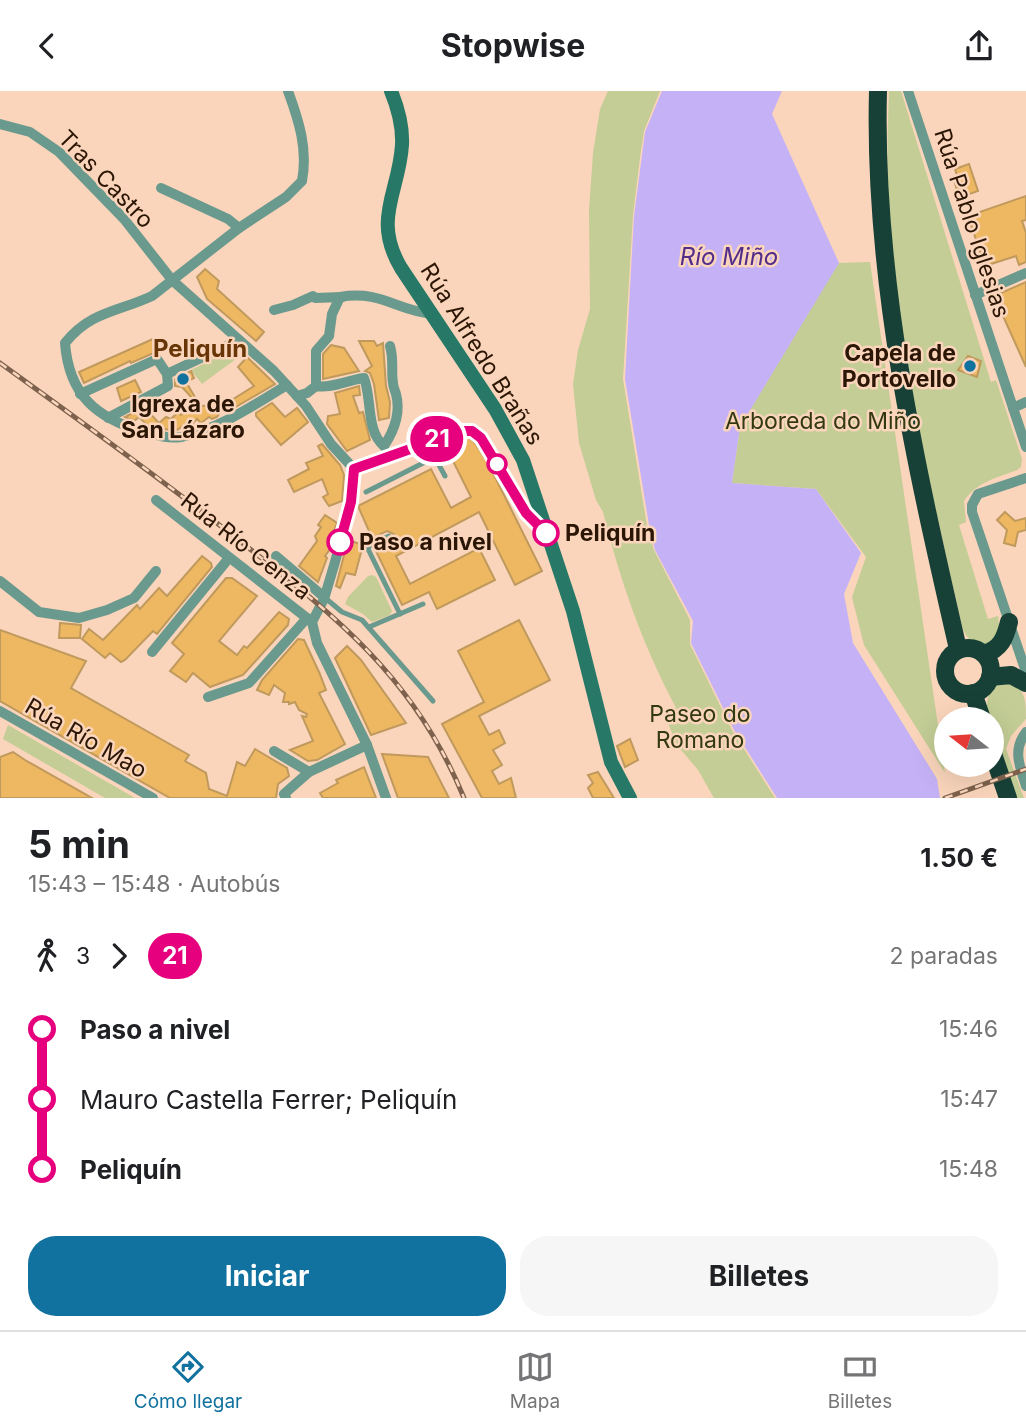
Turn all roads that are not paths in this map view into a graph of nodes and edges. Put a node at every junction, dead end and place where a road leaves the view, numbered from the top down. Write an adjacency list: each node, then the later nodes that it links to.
1 (288, 91): 7 (street)
2 (390, 91): 13 (street, Rúa Alfredo Brañas)
3 (878, 91): 46 (highway)
4 (908, 91): 10 (street, Rúa Pablo Iglesias)
5 (0, 124): 9 (street, Tras Castro)
6 (161, 188): 7 (street)
7 (239, 228): 9 (street)
8 (1026, 273): 10 (street)
9 (172, 280): 14 (street, Tras Castro); 19 (street)
10 (975, 295): 22 (street, Rúa Pablo Iglesias)
11 (342, 297): 12 (street); 13 (street); 18 (street)
12 (274, 310)
13 (434, 314): 34 (street, Rúa Alfredo Brañas)
14 (239, 340): 16 (street); 17 (street, Tras Castro)
15 (390, 346): 25 (street)
16 (167, 374): 19 (street); 23 (street)
17 (287, 385): 20 (street, Tras Castro); 23 (street)
18 (316, 386): 20 (street); 25 (street)
19 (80, 394): 23 (street)
20 (297, 396): 29 (street, Tras Castro)
21 (1026, 403): 22 (street)
22 (1013, 408): 26 (street, Rúa Pablo Iglesias)
23 (108, 418)
24 (428, 443): 27 (lane); 28 (street); 34 (street)
25 (384, 446): 28 (street)
26 (1026, 447)
27 (435, 457): 30 (lane); 32 (lane)
28 (384, 459): 29 (street)
29 (354, 469): 40 (street)
30 (445, 476)
31 (1026, 478): 44 (street)
32 (366, 492)
33 (156, 500): 37 (street, Rúa Río Cenza)
34 (548, 535): 66 (street, Rúa Alfredo Brañas)
35 (389, 536): 42 (lane)
36 (276, 556): 40 (street)
37 (229, 558): 43 (street, Rúa Río Cenza); 47 (street)
38 (156, 571): 39 (street)
39 (2, 583)
40 (322, 601): 43 (street); 45 (lane)
41 (422, 604): 42 (lane)
42 (400, 614): 45 (lane)
43 (309, 620): 53 (street); 58 (street)
44 (1009, 622): 48 (highway); 49 (street)
45 (369, 627): 54 (lane)
46 (958, 649): 48 (highway); 52 (highway)
47 (152, 652)
48 (984, 654): 50 (highway)
49 (1026, 672)
50 (990, 677): 51 (highway); 52 (highway)
51 (1026, 683)
52 (973, 693): 55 (highway)
53 (208, 697)
54 (433, 701)
55 (978, 707)
56 (1, 716): 63 (street, Rúa Río Mao)
57 (1026, 732): 62 (street)
58 (367, 745): 60 (street); 65 (street)
59 (274, 751): 60 (street)
60 (309, 772): 64 (street)
61 (1001, 777): 67 (highway)
62 (1026, 786)
63 (153, 798)
64 (286, 798)
65 (386, 798)
66 (630, 798)
67 (1008, 798)

